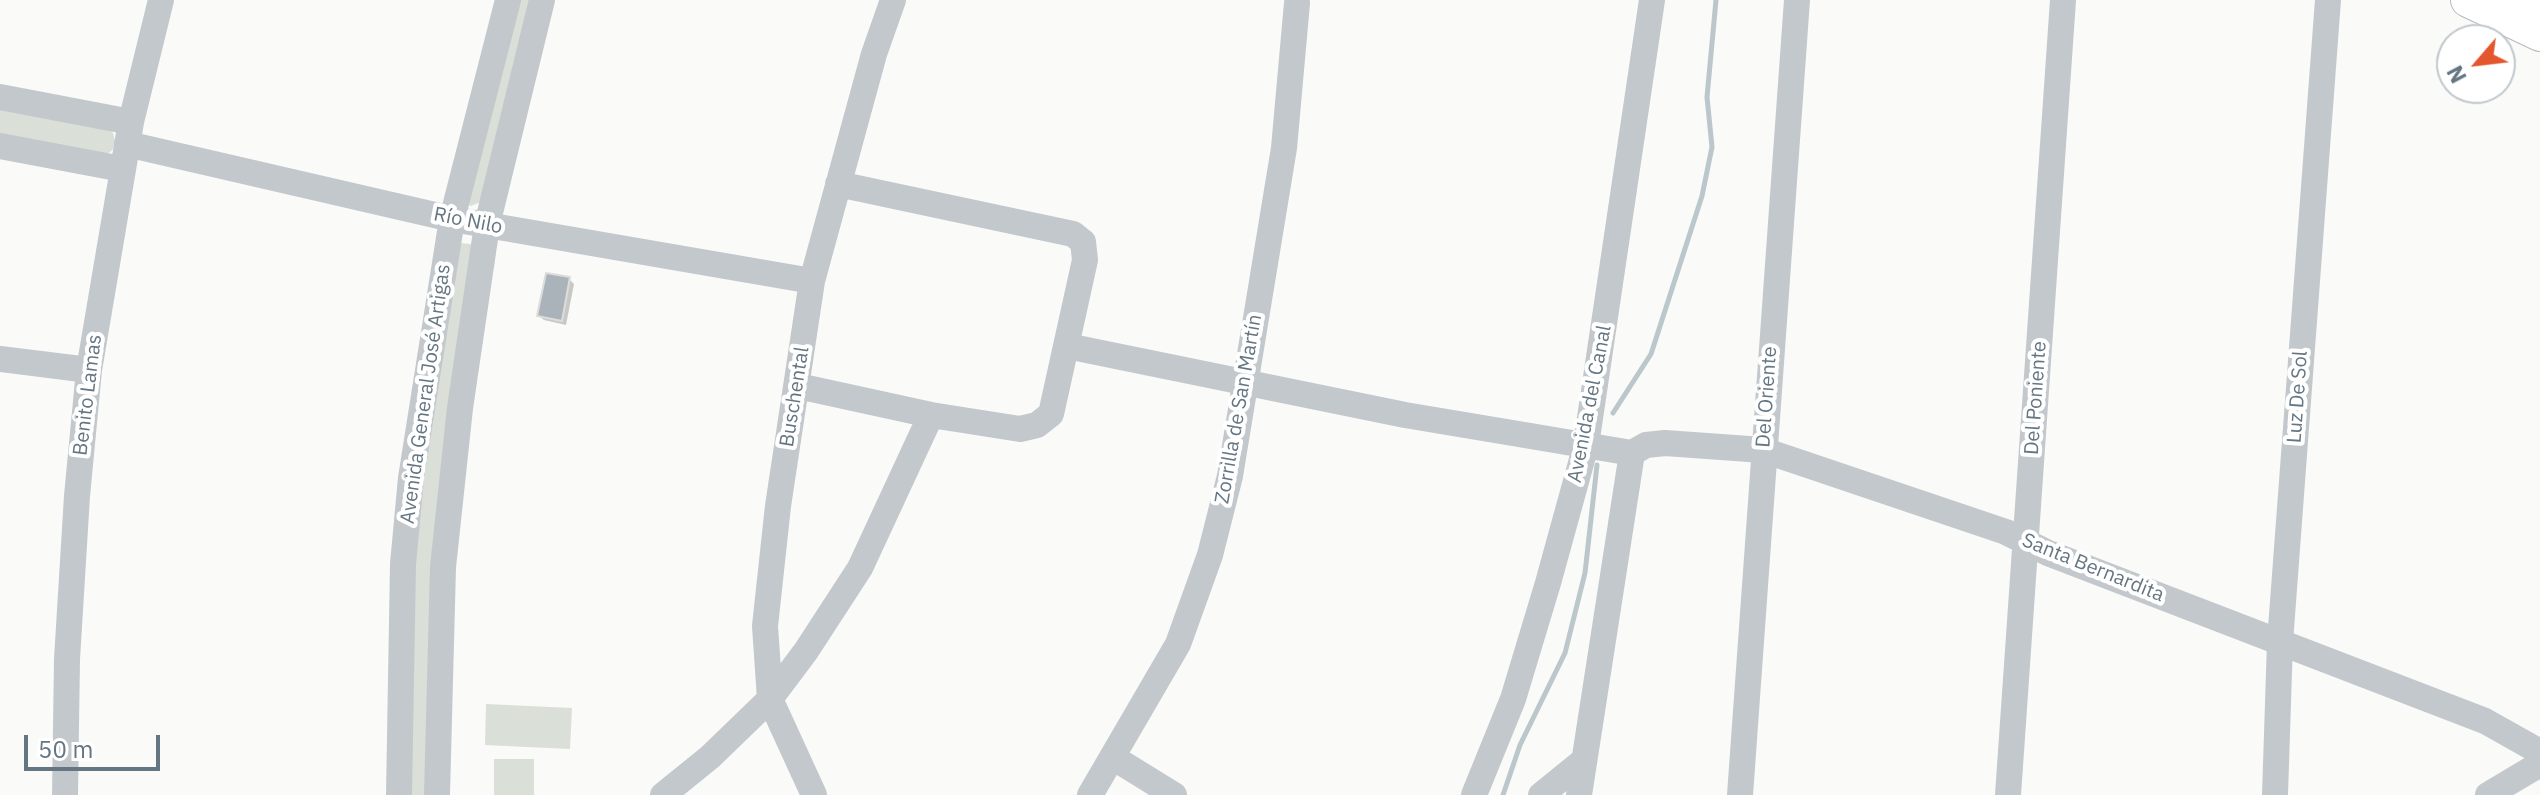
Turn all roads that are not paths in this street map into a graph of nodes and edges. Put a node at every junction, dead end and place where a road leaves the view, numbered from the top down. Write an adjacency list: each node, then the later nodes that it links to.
1 (161, 0): 15 (street, Benito Lamas)
2 (508, 0): 18 (street, Avenida General José Artigas)
3 (542, 0): 19 (street, Avenida General José Artigas)
4 (893, 0): 17 (street, Buschental)
5 (1652, 0): 27 (street, Avenida del Canal)
6 (1797, 0): 28 (street, Del Oriente)
7 (2063, 0): 30 (street, Del Poniente)
8 (2328, 0): 31 (street, Luz De Sol)
9 (2468, 0): 13 (main road)
10 (2525, 0): 12 (main road)
11 (1297, 1): 24 (street, Zorrilla de San Martín)
12 (2540, 8)
13 (2540, 34)
14 (0, 97): 15 (street, Río Nilo)
15 (127, 145): 16 (street, Río Nilo); 18 (street, Río Nilo); 23 (street, Benito Lamas)
16 (0, 146)
17 (838, 184): 20 (street, Buschental); 21 (street)
18 (452, 219): 19 (street, Río Nilo); 38 (street, Avenida General José Artigas)
19 (487, 225): 20 (street, Río Nilo); 39 (street, Avenida General José Artigas)
20 (812, 281): 25 (street, Buschental)
21 (1067, 346): 24 (street); 26 (street)
22 (0, 359): 23 (street)
23 (89, 370): 37 (street, Benito Lamas)
24 (1246, 383): 27 (street); 34 (street, Zorrilla de San Martín)
25 (798, 386): 26 (street); 32 (street, Buschental)
26 (931, 415): 32 (street)
27 (1586, 445): 29 (street); 44 (street, Avenida del Canal)
28 (1763, 450): 29 (street, Santa Bernardita); 30 (street, Santa Bernardita); 47 (street, Del Oriente)
29 (1632, 453): 35 (street)
30 (2027, 542): 31 (street, Santa Bernardita); 48 (street, Del Poniente)
31 (2280, 642): 33 (street, Santa Bernardita); 49 (street, Luz De Sol)
32 (770, 699): 40 (street); 41 (street, Buschental)
33 (2540, 752)
34 (1114, 758): 42 (street, Zorrilla de San Martín); 43 (street)
35 (1583, 761): 45 (street); 46 (street)
36 (2540, 764): 50 (street)
37 (65, 795)
38 (399, 795)
39 (437, 795)
40 (663, 795)
41 (814, 795)
42 (1090, 795)
43 (1174, 795)
44 (1474, 795)
45 (1541, 795)
46 (1579, 795)
47 (1740, 795)
48 (2008, 795)
49 (2275, 795)
50 (2488, 795)

